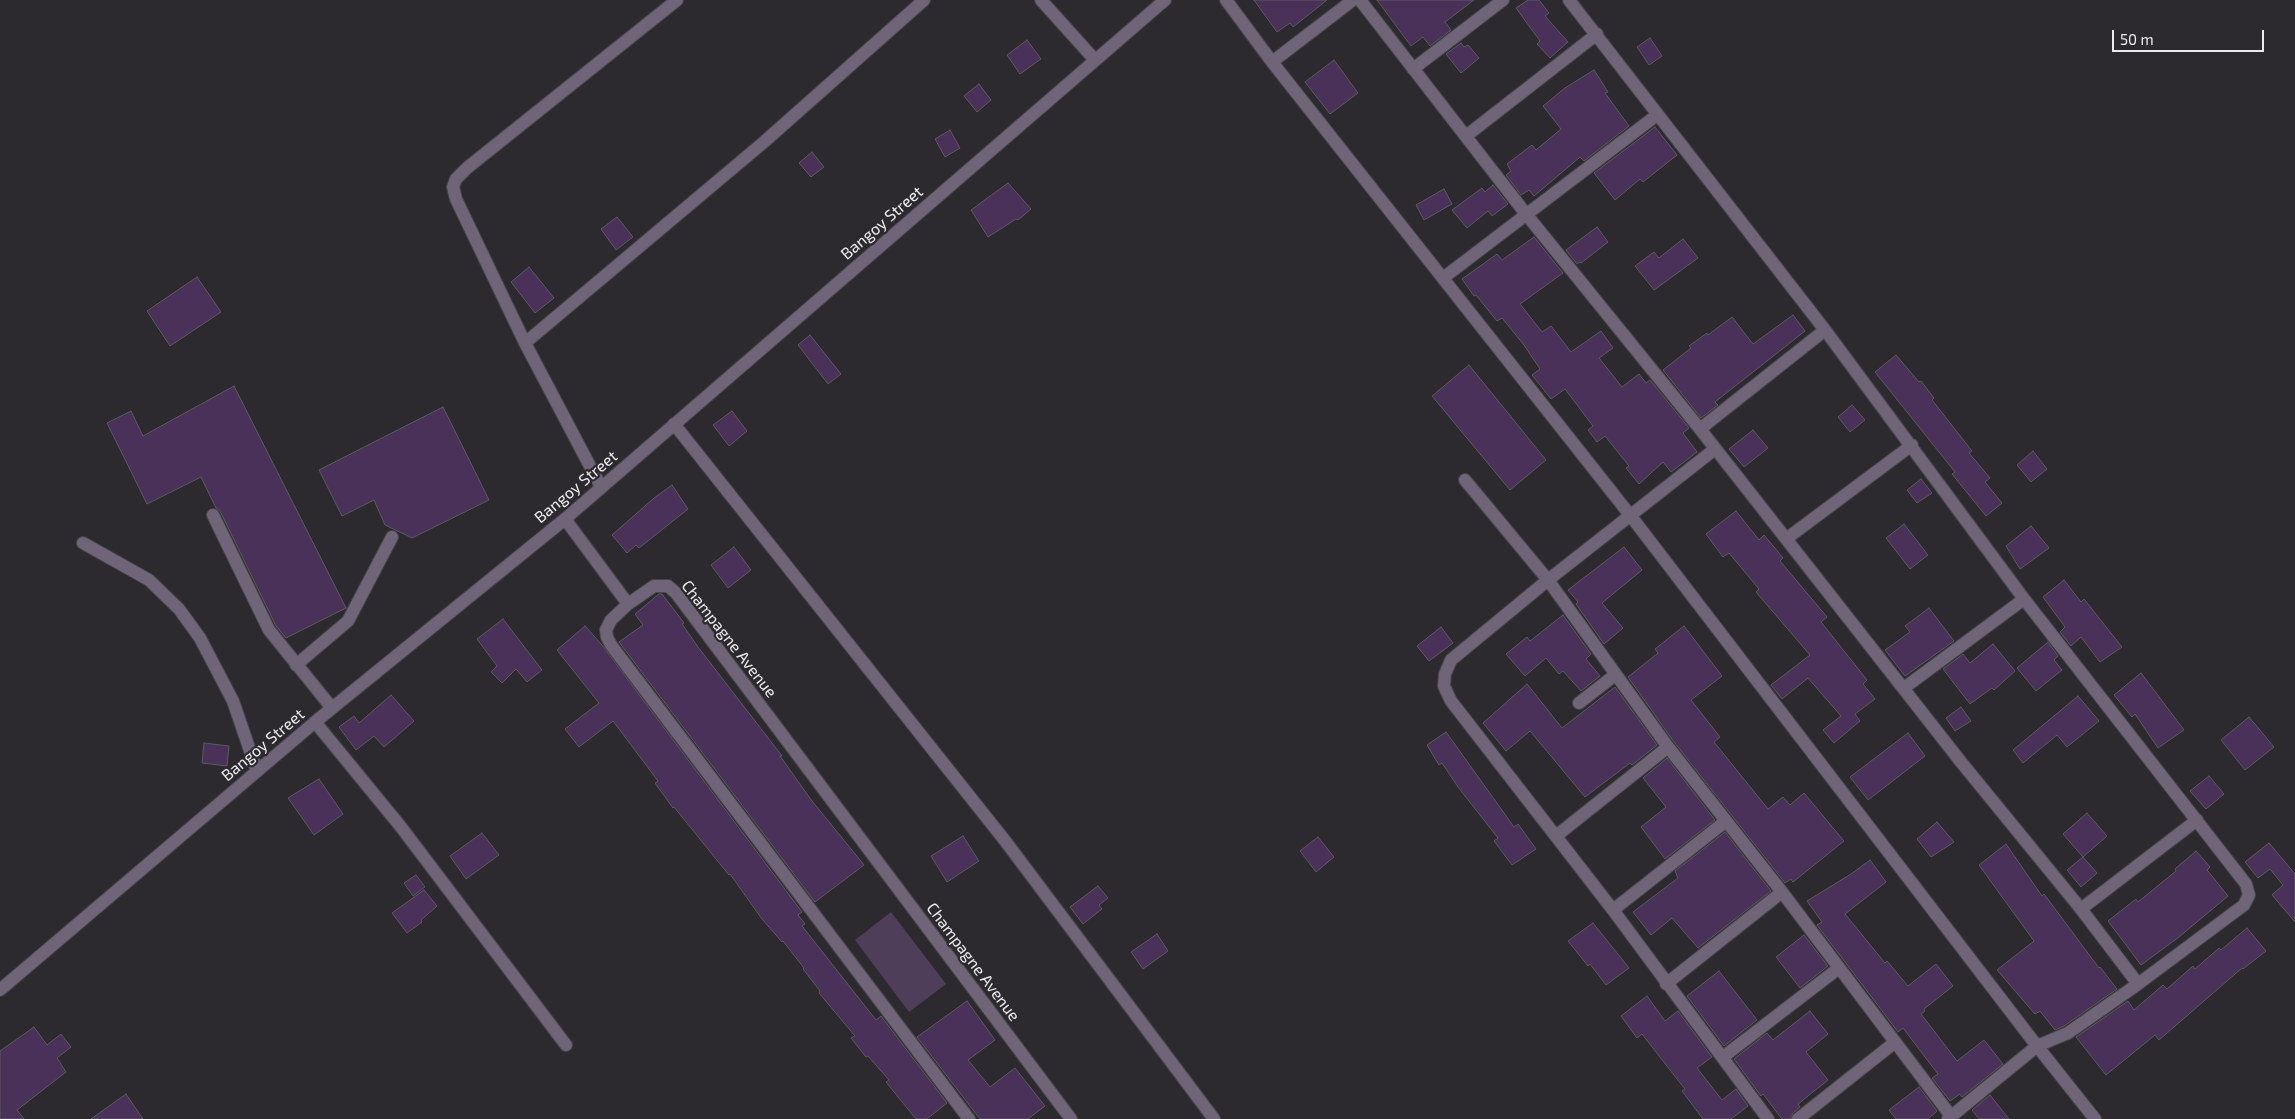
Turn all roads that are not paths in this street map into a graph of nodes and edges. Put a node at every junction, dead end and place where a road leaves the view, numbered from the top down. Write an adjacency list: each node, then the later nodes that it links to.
1 (677, 0): 19 (street)
2 (924, 0): 19 (street)
3 (1041, 0): 11 (street)
4 (1165, 0): 11 (street, Bangoy Street)
5 (1226, 0): 12 (street)
6 (1353, 0): 12 (street)
7 (1360, 0): 13 (street)
8 (1503, 0): 13 (street)
9 (1569, 0): 10 (street)
10 (1597, 34): 14 (street); 15 (street)
11 (1095, 60): 20 (street, Bangoy Street)
12 (1272, 62): 17 (street)
13 (1413, 69): 15 (street)
14 (1657, 115): 16 (street); 18 (street)
15 (1466, 136): 16 (street)
16 (1526, 214): 17 (street); 21 (street)
17 (1443, 278): 27 (street)
18 (1824, 330): 21 (street); 22 (street)
19 (525, 343): 25 (street)
20 (674, 424): 25 (street, Bangoy Street); 60 (street)
21 (1700, 428): 23 (street)
22 (1912, 445): 30 (street); 33 (street)
23 (1715, 449): 27 (street); 30 (street)
24 (1465, 480): 32 (street)
25 (601, 487): 28 (street, Bangoy Street)
26 (213, 515): 35 (street)
27 (1630, 515): 32 (street); 55 (street)
28 (565, 519): 34 (street); 39 (street, Bangoy Street)
29 (392, 537): 35 (street)
30 (1786, 539): 37 (street)
31 (83, 543): 42 (street)
32 (1548, 580): 36 (street); 45 (street)
33 (2024, 599): 37 (street); 43 (street)
34 (628, 604): 58 (street, Champagne Avenue); 59 (street, Champagne Avenue)
35 (296, 665): 39 (street)
36 (1615, 675): 38 (street); 41 (street)
37 (1904, 688): 47 (street)
38 (1579, 703)
39 (332, 708): 40 (street, Bangoy Street)
40 (315, 722): 42 (street, Bangoy Street); 54 (street)
41 (1668, 747): 44 (street); 45 (street)
42 (258, 771): 52 (street, Bangoy Street)
43 (2197, 820): 47 (street); 51 (street)
44 (1726, 821): 46 (street); 48 (street)
45 (1556, 836): 48 (street)
46 (1782, 892): 49 (street); 50 (street)
47 (2081, 909): 51 (street)
48 (1613, 910): 50 (street)
49 (1840, 968): 53 (street); 56 (street)
50 (1666, 984): 56 (street)
51 (2138, 984): 55 (street)
52 (0, 990)
53 (1894, 1042): 57 (street); 62 (street)
54 (566, 1045)
55 (2037, 1046): 57 (street); 63 (street)
56 (1723, 1057): 61 (street)
57 (1949, 1118)
58 (969, 1119)
59 (1071, 1119)
60 (1214, 1119)
61 (1768, 1119)
62 (1798, 1119)
63 (2095, 1119)

